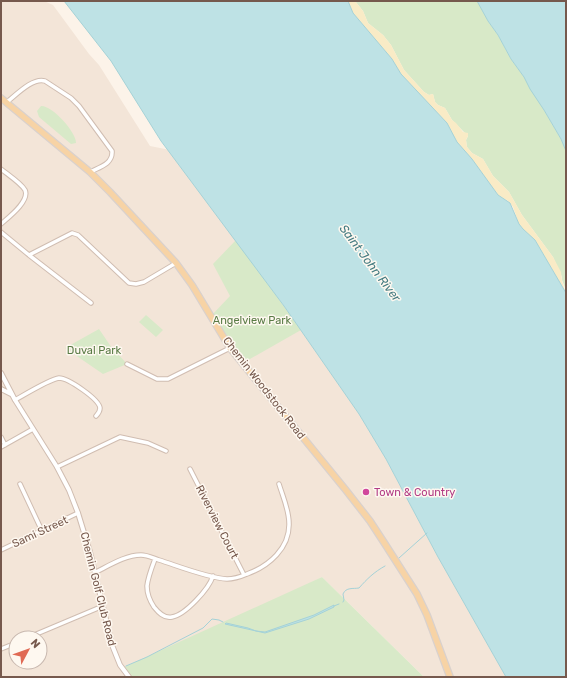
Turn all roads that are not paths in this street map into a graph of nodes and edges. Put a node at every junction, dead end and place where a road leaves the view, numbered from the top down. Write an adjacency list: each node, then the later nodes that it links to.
1 (1, 98): 2 (main road, Chemin Woodstock Road)
2 (7, 102): 4 (main road, Chemin Woodstock Road); 4 (street)
3 (1, 169): 5 (street)
4 (90, 172): 8 (main road, Chemin Woodstock Road)
5 (1, 224)
6 (1, 232): 7 (street)
7 (29, 255): 8 (street); 9 (street)
8 (176, 263): 10 (main road, Chemin Woodstock Road)
9 (91, 303)
10 (230, 348): 11 (street); 37 (main road, Chemin Woodstock Road)
11 (127, 364)
12 (1, 373): 14 (street, Chemin Golf Club Road)
13 (1, 389): 14 (street)
14 (12, 395): 15 (street, Chemin Golf Club Road)
15 (15, 400): 16 (street); 17 (street, Chemin Golf Club Road)
16 (96, 416)
17 (33, 429): 19 (street); 22 (street, Chemin Golf Club Road)
18 (1, 437): 19 (street)
19 (5, 445): 20 (street)
20 (1, 447)
21 (166, 451): 22 (street)
22 (57, 467): 26 (street, Chemin Golf Club Road)
23 (190, 469): 32 (street, Riverview Court)
24 (20, 484): 27 (street)
25 (279, 484): 32 (street)
26 (78, 514): 27 (street, Sami Street); 31 (street, Chemin Golf Club Road)
27 (42, 531): 29 (street, Sami Street)
28 (1, 544): 29 (street)
29 (2, 550)
30 (155, 559): 31 (street); 33 (street); 33 (street)
31 (96, 572): 34 (street, Chemin Golf Club Road)
32 (244, 575): 33 (street)
33 (214, 576)
34 (103, 606): 35 (street); 36 (street, Chemin Golf Club Road)
35 (46, 630)
36 (128, 677)
37 (450, 677)

